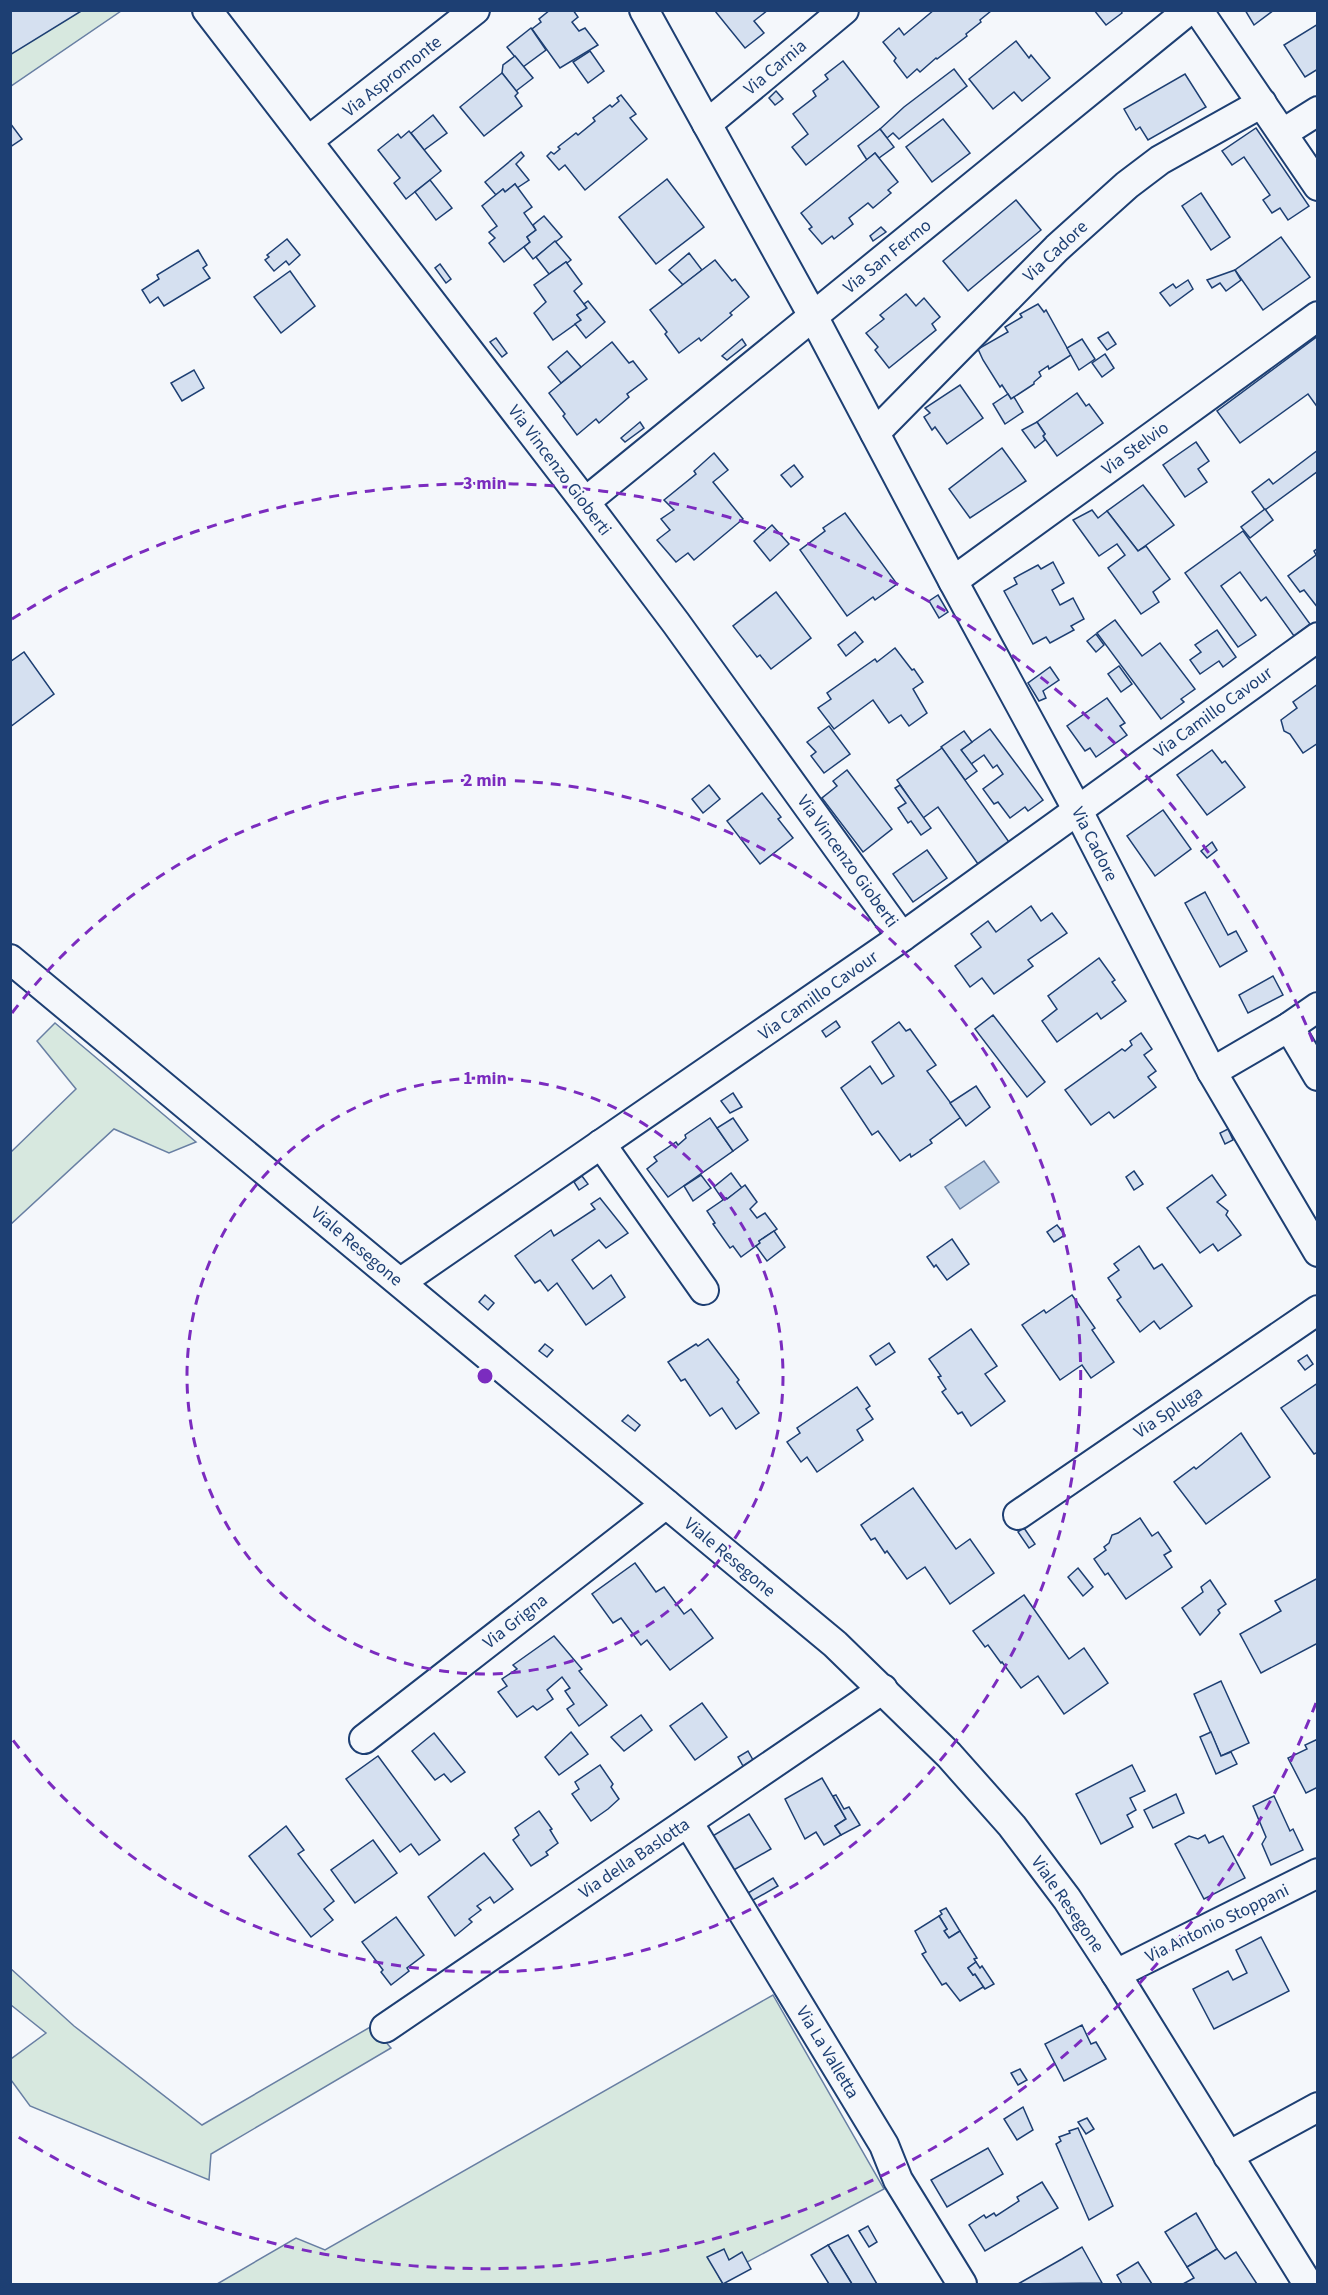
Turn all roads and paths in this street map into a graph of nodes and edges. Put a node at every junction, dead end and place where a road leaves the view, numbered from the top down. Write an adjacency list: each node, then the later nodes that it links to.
1 (207, 10): 11 (street, Via Vincenzo Gioberti)
2 (475, 10): 11 (street, Via Aspromonte)
3 (644, 10): 9 (street, Via Cadore)
4 (844, 10): 9 (street, Via Carnia)
5 (1189, 10): 13 (street, Via San Fermo)
6 (1198, 10): 7 (street)
7 (1262, 103): 10 (street); 15 (street, Via Cadore)
8 (1317, 111): 10 (street)
9 (707, 124): 13 (street, Via Cadore)
10 (1283, 133): 12 (street)
11 (308, 141): 16 (street, Via Vincenzo Gioberti)
12 (1317, 186)
13 (813, 316): 15 (street, Via Cadore); 16 (street, Via San Fermo)
14 (1317, 316): 17 (street, Via Stelvio)
15 (875, 433): 17 (street, Via Cadore)
16 (585, 502): 20 (street, Via Vincenzo Gioberti)
17 (953, 580): 19 (street, Via Cadore)
18 (1317, 637): 19 (street, Via Camillo Cavour)
19 (1078, 811): 20 (street, Via Camillo Cavour); 24 (street, Via Cadore)
20 (902, 937): 26 (street, Via Camillo Cavour)
21 (10, 959): 28 (street, Viale Resegone)
22 (1317, 1007): 23 (street)
23 (1289, 1027): 24 (street); 25 (street)
24 (1212, 1072): 27 (street, Via Cadore)
25 (1317, 1076)
26 (601, 1144): 28 (street, Via Camillo Cavour); 29 (street)
27 (1317, 1252)
28 (401, 1282): 31 (street, Viale Resegone)
29 (704, 1290)
30 (1317, 1310): 32 (street, Via Spluga)
31 (666, 1504): 33 (street, Viale Resegone); 34 (street, Via Grigna)
32 (1018, 1515)
33 (883, 1689): 35 (street, Via della Baslotta); 37 (street, Viale Resegone)
34 (364, 1739)
35 (688, 1822): 38 (street, Via della Baslotta); 41 (street, Via La Valletta)
36 (1317, 1873): 37 (street, Via Antonio Stoppani)
37 (1116, 1974): 40 (street, Viale Resegone)
38 (385, 2028)
39 (1317, 2107): 40 (street)
40 (1228, 2156): 42 (street, Viale Resegone)
41 (963, 2284)
42 (1308, 2284)

